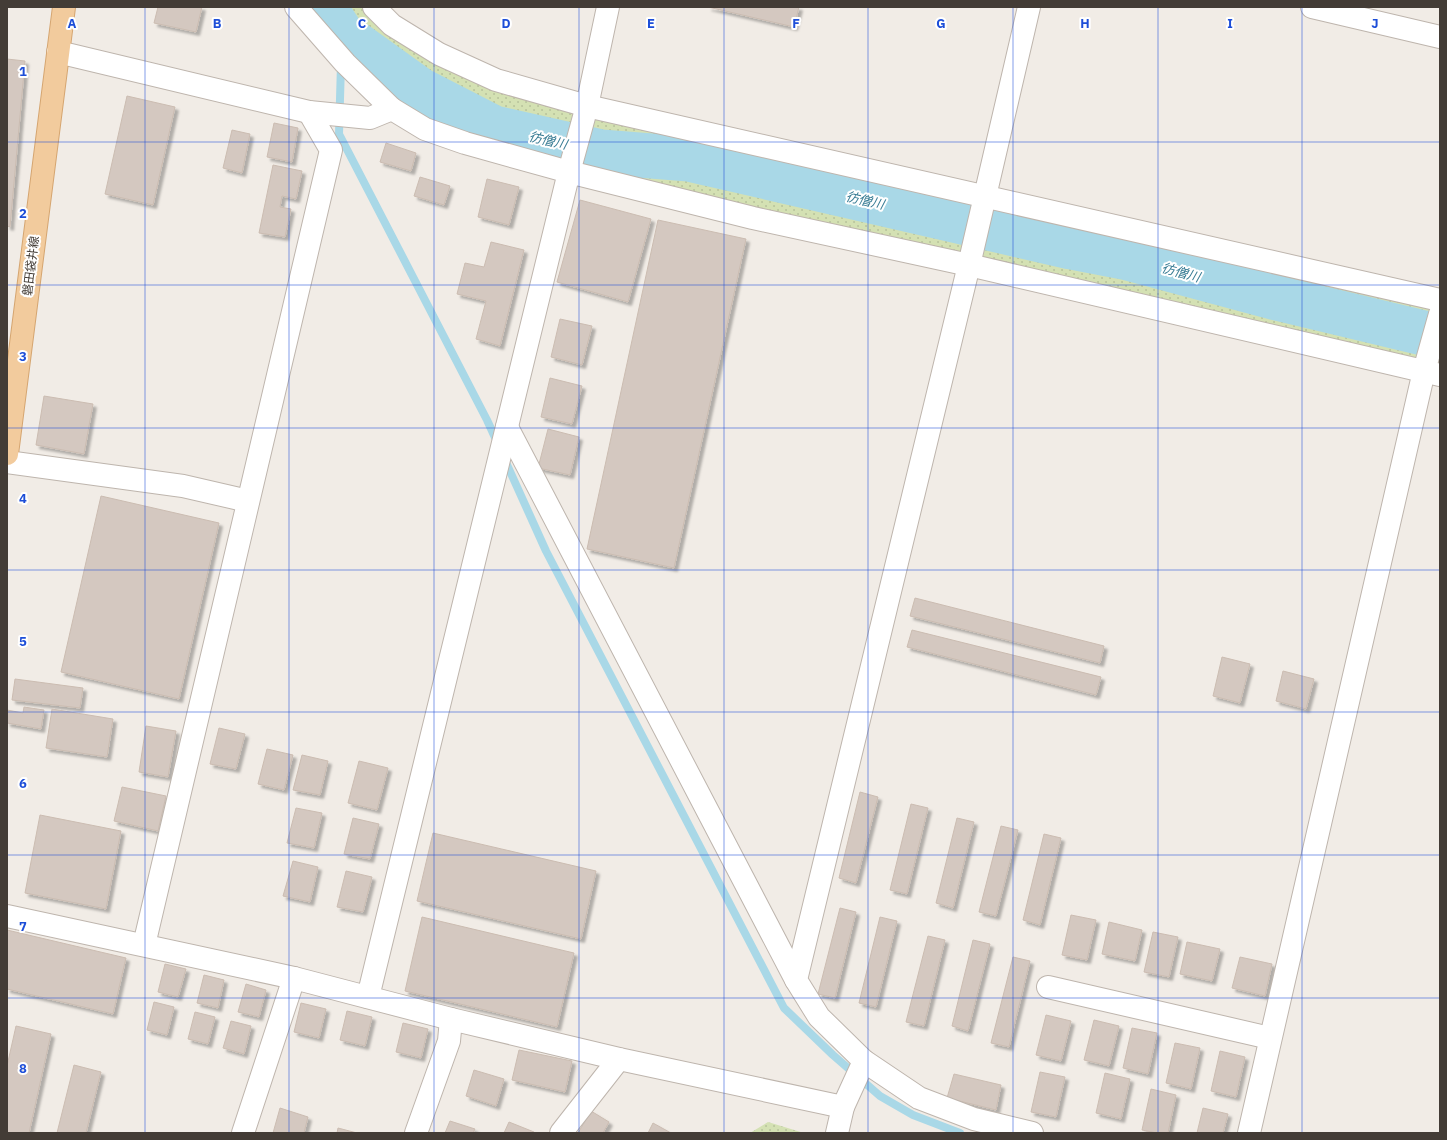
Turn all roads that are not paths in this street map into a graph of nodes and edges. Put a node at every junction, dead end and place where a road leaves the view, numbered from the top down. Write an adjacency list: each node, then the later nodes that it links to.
1 (64, 7): 8 (main road, 磐田袋井線)
2 (296, 7): 10 (street)
3 (374, 7): 9 (street)
4 (608, 7): 9 (street)
5 (1029, 7): 13 (street)
6 (1312, 7): 7 (street)
7 (1440, 38)
8 (58, 52): 11 (street); 19 (main road, 磐田袋井線)
9 (586, 106): 12 (street); 13 (street)
10 (392, 109): 11 (street); 12 (street)
11 (309, 112): 21 (street)
12 (569, 172): 14 (street); 18 (street)
13 (985, 196): 14 (street); 15 (street)
14 (969, 265): 17 (street); 25 (street)
15 (1440, 300)
16 (1440, 314): 17 (street)
17 (1432, 373): 29 (street)
18 (507, 427): 25 (street); 27 (street)
19 (7, 454)
20 (7, 462): 21 (street)
21 (248, 501): 23 (street)
22 (7, 916): 23 (street)
23 (144, 945): 24 (street)
24 (294, 978): 27 (street); 33 (street)
25 (796, 980): 31 (street)
26 (1048, 987): 29 (street)
27 (368, 996): 28 (street)
28 (451, 1019): 30 (street); 34 (street)
29 (1270, 1038): 38 (street)
30 (619, 1059): 32 (street); 35 (street)
31 (864, 1061): 32 (street); 37 (street)
32 (842, 1107): 36 (street)
33 (243, 1133)
34 (416, 1133)
35 (560, 1133)
36 (837, 1133)
37 (1032, 1133)
38 (1249, 1133)

